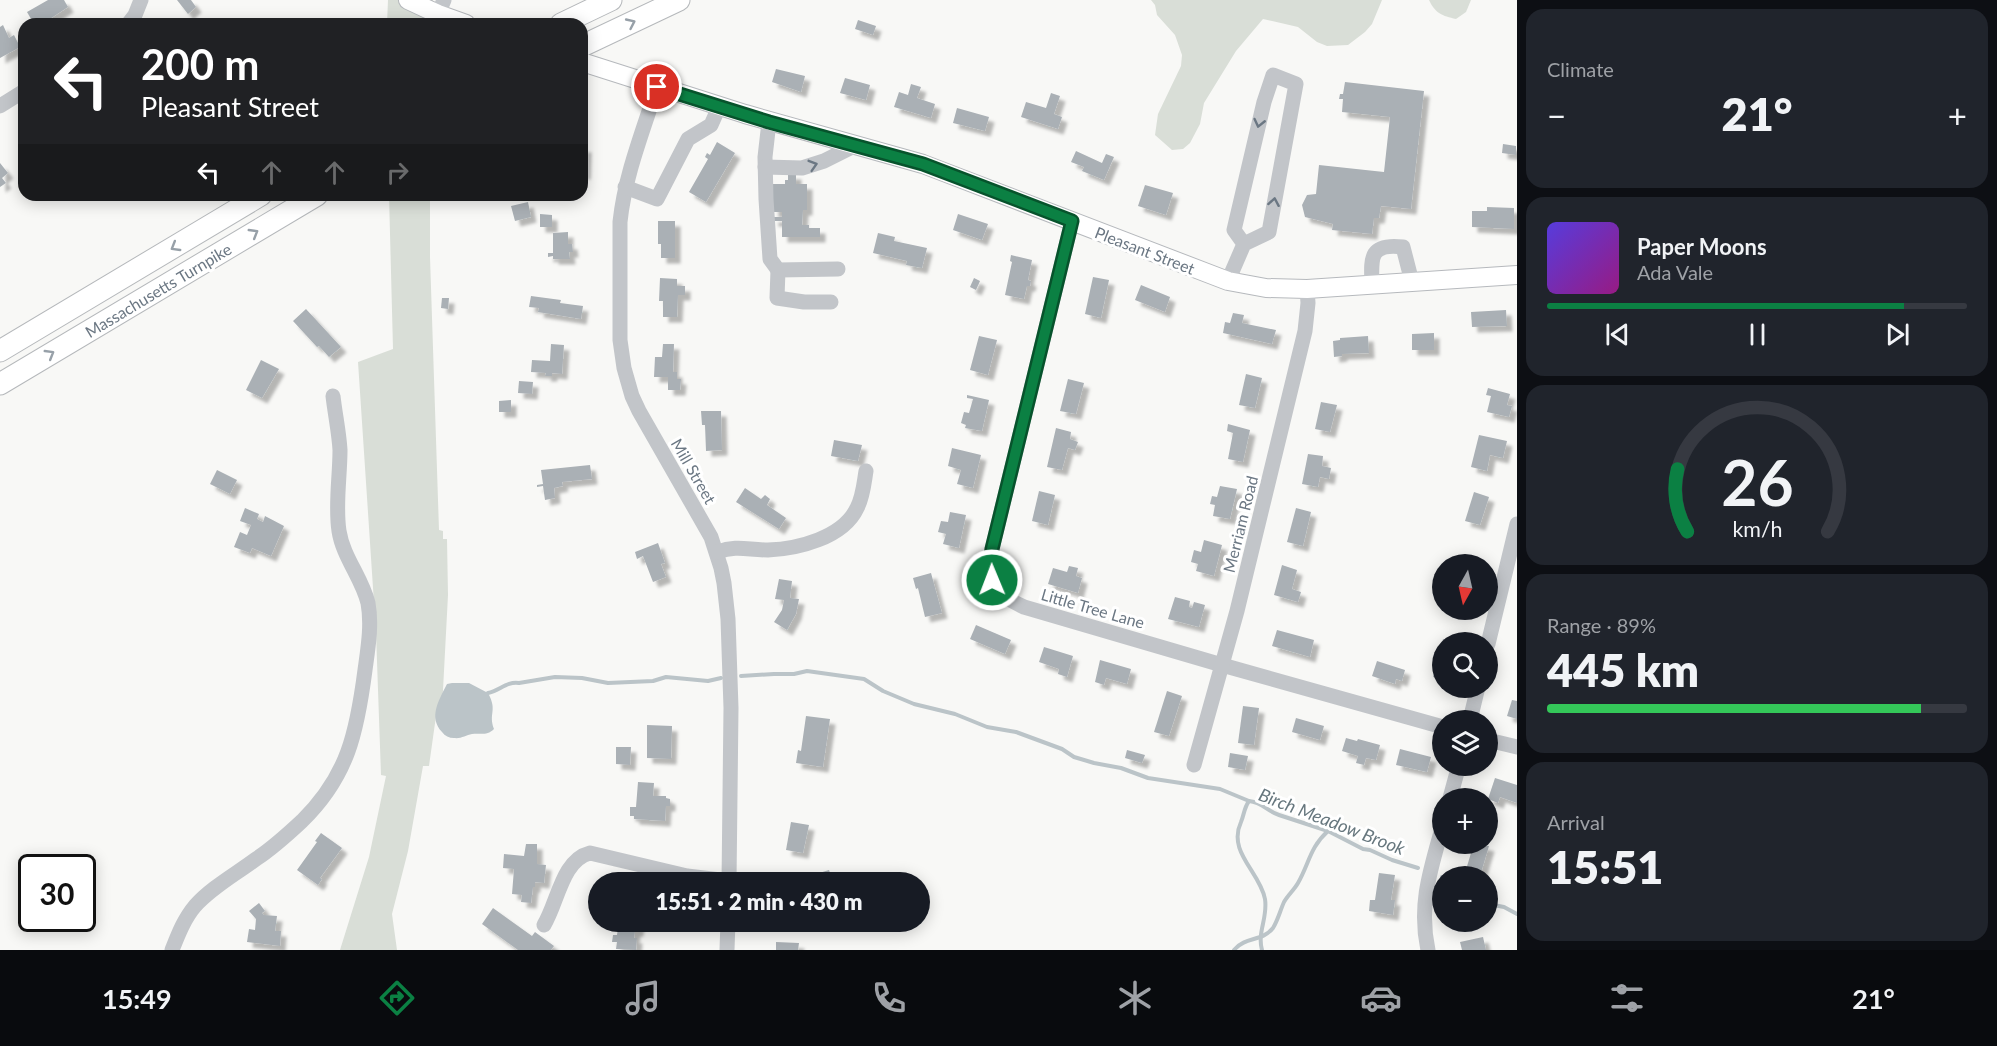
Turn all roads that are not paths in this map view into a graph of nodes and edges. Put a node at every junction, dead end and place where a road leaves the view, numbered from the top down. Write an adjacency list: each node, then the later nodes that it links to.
1 (141, 0): 6 (street)
2 (408, 0): 5 (main road)
3 (611, 0): 8 (highway)
4 (679, 0): 9 (highway, one-way to 4)
5 (441, 7): 7 (main road)
6 (133, 18)
7 (455, 18)
8 (574, 18)
9 (588, 43)
10 (588, 64): 11 (main road, Pleasant Street)
11 (657, 87): 14 (main road, Pleasant Street); 18 (street, Mill Street)
12 (18, 94): 13 (street)
13 (0, 105)
14 (719, 107): 15 (main road, Pleasant Street); 18 (street)
15 (769, 122): 16 (main road, Pleasant Street); 17 (street)
16 (856, 146): 17 (street, one-way to 16); 21 (main road, Pleasant Street)
17 (765, 167): 24 (street)
18 (625, 187): 36 (street, Mill Street)
19 (251, 201): 31 (highway, Massachusetts Turnpike, one-way to 31)
20 (307, 201): 32 (highway, Massachusetts Turnpike, one-way to 20)
21 (1072, 221): 26 (main road, Pleasant Street); 38 (street, Little Tree Lane)
22 (1244, 244): 22 (street, one-way to 22); 26 (street)
23 (838, 269): 24 (street)
24 (778, 270): 30 (street)
25 (1517, 275): 27 (main road, Pleasant Street)
26 (1228, 281): 29 (main road, Pleasant Street)
27 (1412, 282): 28 (main road, Pleasant Street); 28 (street)
28 (1372, 285): 29 (main road, Pleasant Street)
29 (1307, 289): 38 (street, Merriam Road)
30 (831, 302)
31 (0, 351)
32 (0, 384)
33 (333, 396): 48 (street)
34 (866, 471): 36 (street)
35 (1517, 524): 37 (street)
36 (717, 552): 45 (street, Mill Street)
37 (1491, 632)
38 (1222, 665): 39 (street, Little Tree Lane); 42 (street, Merriam Road)
39 (1432, 724)
40 (1498, 742): 41 (street)
41 (1517, 747)
42 (1194, 765)
43 (1436, 854): 50 (street)
44 (669, 872): 46 (street)
45 (729, 872)
46 (544, 925)
47 (728, 932): 49 (street)
48 (172, 950)
49 (727, 950)
50 (1428, 950)

